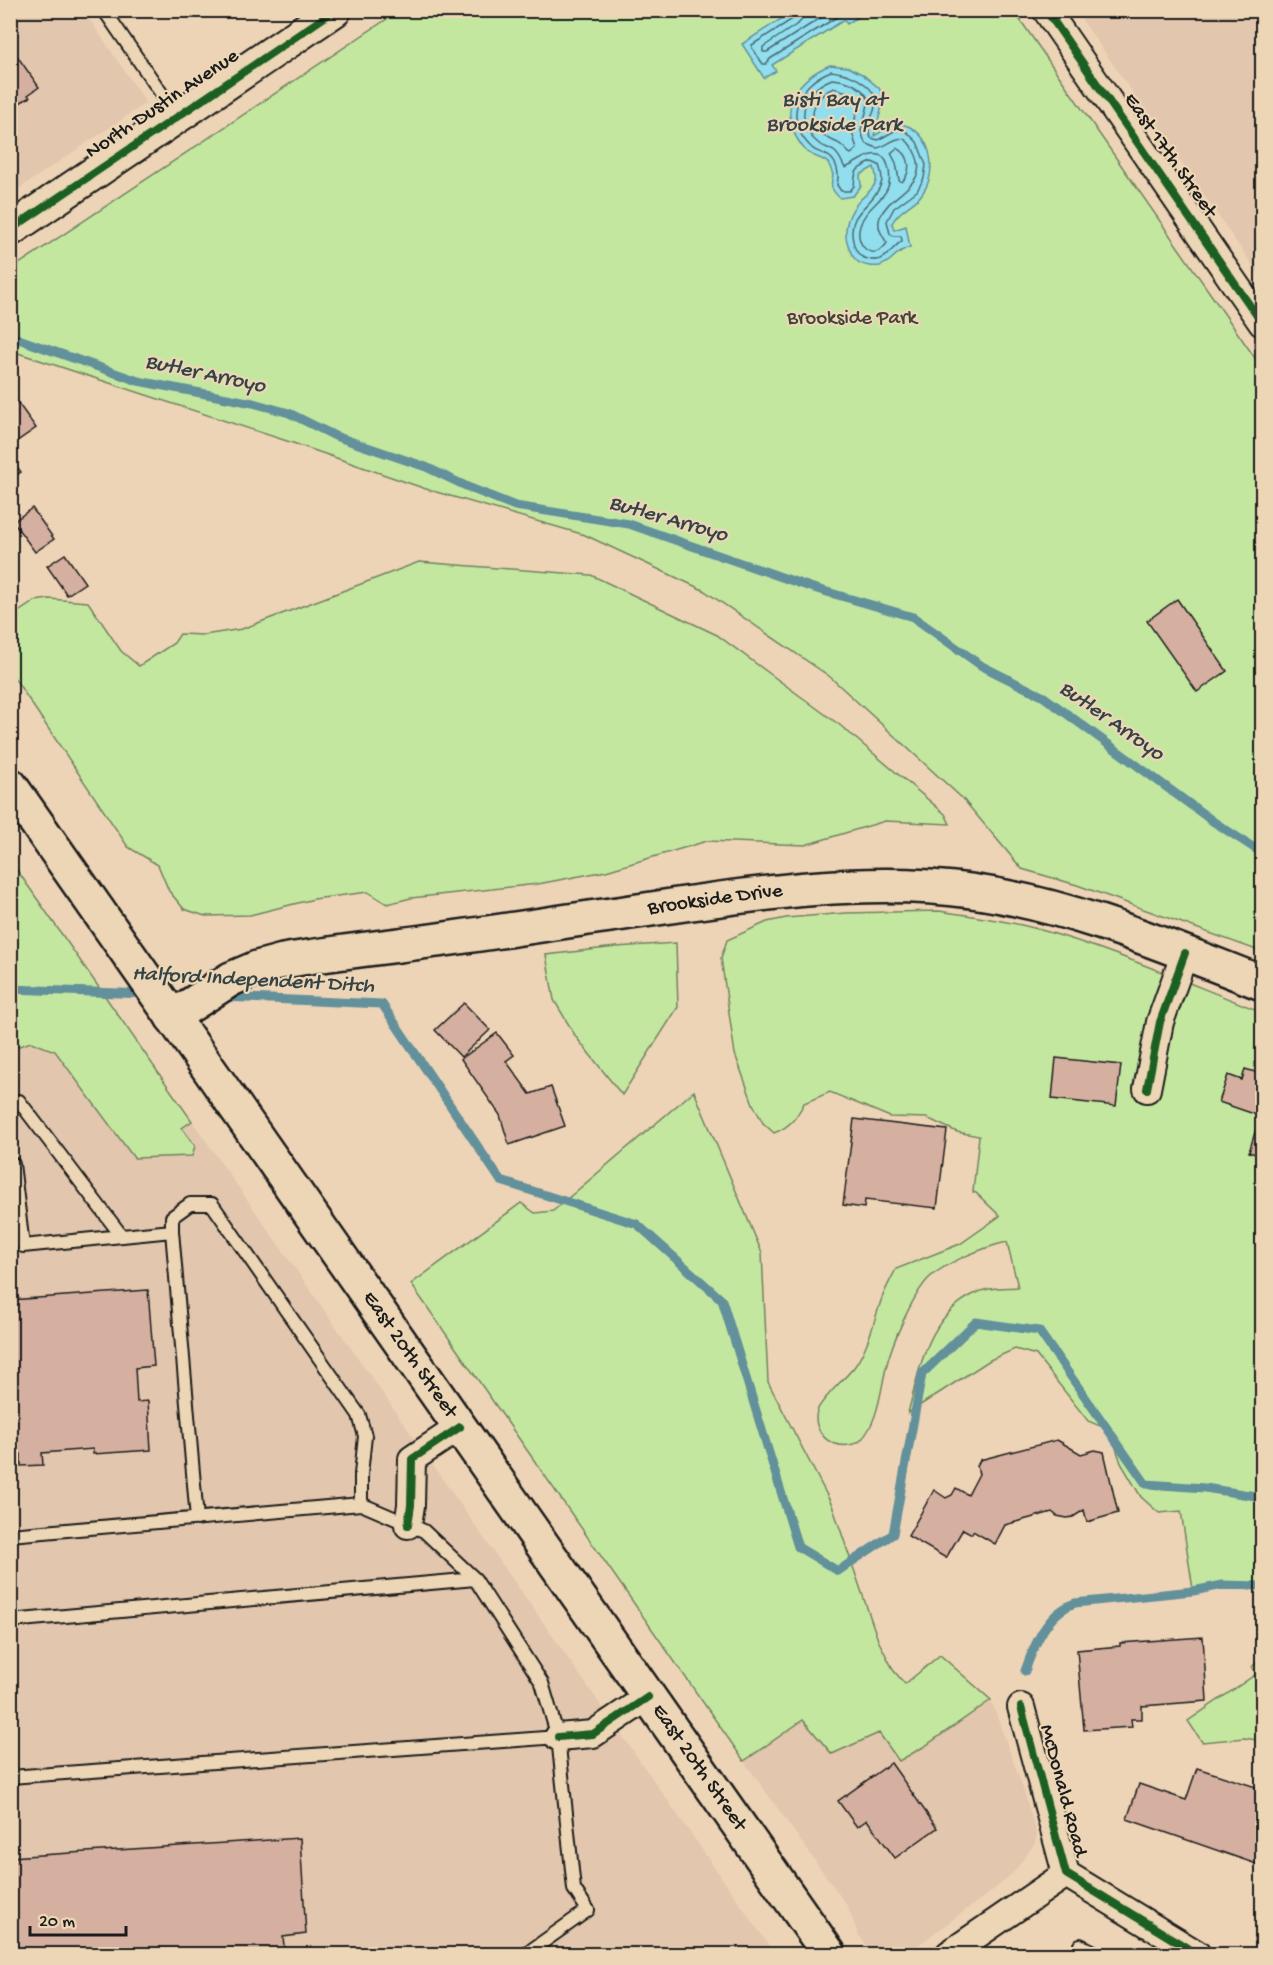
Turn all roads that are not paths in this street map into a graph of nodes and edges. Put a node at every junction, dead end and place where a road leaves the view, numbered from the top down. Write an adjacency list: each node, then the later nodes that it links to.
1 (104, 10): 4 (lane)
2 (335, 10): 4 (street, North Dustin Avenue)
3 (1046, 10): 6 (street, East 17th Street)
4 (177, 117): 5 (street, North Dustin Avenue)
5 (10, 230)
6 (1263, 323)
7 (10, 785): 10 (main road, East 20th Street)
8 (1185, 953): 9 (main road, Brookside Drive); 10 (main road, Brookside Drive); 11 (street)
9 (1263, 983)
10 (172, 1017): 16 (main road, East 20th Street)
11 (1147, 1089)
12 (10, 1104): 15 (lane)
13 (10, 1164): 15 (lane)
14 (172, 1231): 15 (lane); 17 (lane); 18 (lane)
15 (121, 1235)
16 (460, 1427): 19 (street); 23 (main road, East 20th Street)
17 (361, 1504): 18 (lane); 19 (lane)
18 (197, 1519): 20 (lane)
19 (408, 1524): 21 (lane)
20 (10, 1535)
21 (475, 1579): 22 (lane); 25 (lane)
22 (10, 1621)
23 (648, 1696): 25 (street); 30 (main road, East 20th Street)
24 (1021, 1707): 27 (street, McDonald Road)
25 (558, 1737): 26 (lane); 29 (lane)
26 (10, 1777)
27 (1066, 1874): 31 (street); 33 (street, McDonald Road)
28 (1080, 1945): 32 (lane)
29 (526, 1954)
30 (829, 1954)
31 (949, 1954)
32 (1098, 1954)
33 (1197, 1954)

